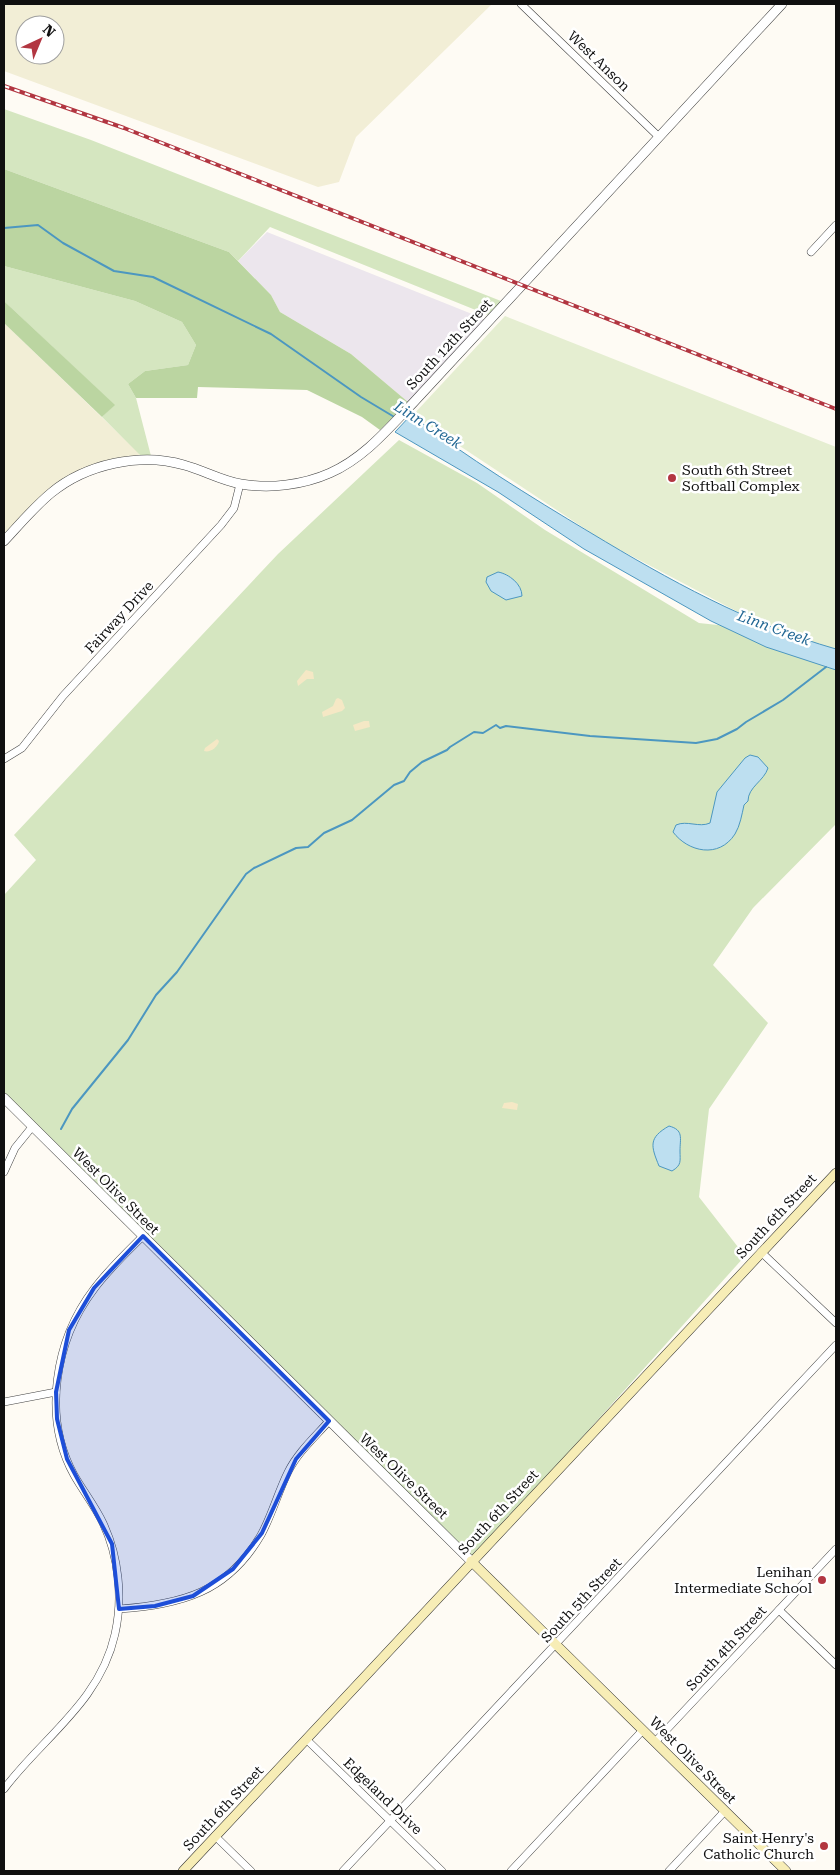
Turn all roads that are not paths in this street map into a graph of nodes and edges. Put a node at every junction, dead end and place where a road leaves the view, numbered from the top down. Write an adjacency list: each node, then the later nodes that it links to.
1 (521, 4): 3 (street, West Anson)
2 (782, 4): 3 (street, South 12th Street)
3 (658, 137): 6 (street, South 12th Street)
4 (836, 227): 5 (street)
5 (811, 252)
6 (240, 484): 7 (street, South 12th Street); 8 (street, Fairway Drive)
7 (4, 541)
8 (4, 759)
9 (4, 1098): 10 (street, West Olive Street)
10 (32, 1127): 11 (street); 13 (street, West Olive Street)
11 (4, 1172)
12 (836, 1173): 14 (main road, South 6th Street)
13 (142, 1236): 17 (street); 19 (street, West Olive Street)
14 (761, 1252): 15 (street); 21 (main road, South 6th Street)
15 (836, 1323)
16 (836, 1345): 24 (street, South 5th Street)
17 (56, 1392): 18 (street); 22 (street)
18 (4, 1402)
19 (329, 1421): 21 (street, West Olive Street); 22 (street)
20 (836, 1549): 23 (street, South 4th Street)
21 (471, 1561): 24 (main road, West Olive Street); 27 (main road, South 6th Street)
22 (120, 1609): 29 (street)
23 (779, 1610): 25 (street); 28 (street, South 4th Street)
24 (556, 1644): 26 (main road, West Olive Street); 31 (street, South 5th Street)
25 (836, 1665)
26 (643, 1730): 28 (main road, West Olive Street); 37 (street)
27 (306, 1739): 31 (street, Edgeland Drive); 32 (main road, South 6th Street)
28 (655, 1742): 30 (main road, West Olive Street)
29 (4, 1789)
30 (725, 1811): 38 (street); 39 (main road, West Olive Street)
31 (391, 1821): 35 (street, South 5th Street); 36 (street, Edgeland Drive)
32 (215, 1836): 33 (main road, South 6th Street); 34 (street)
33 (183, 1871)
34 (252, 1871)
35 (343, 1871)
36 (442, 1871)
37 (511, 1871)
38 (669, 1871)
39 (786, 1871)

